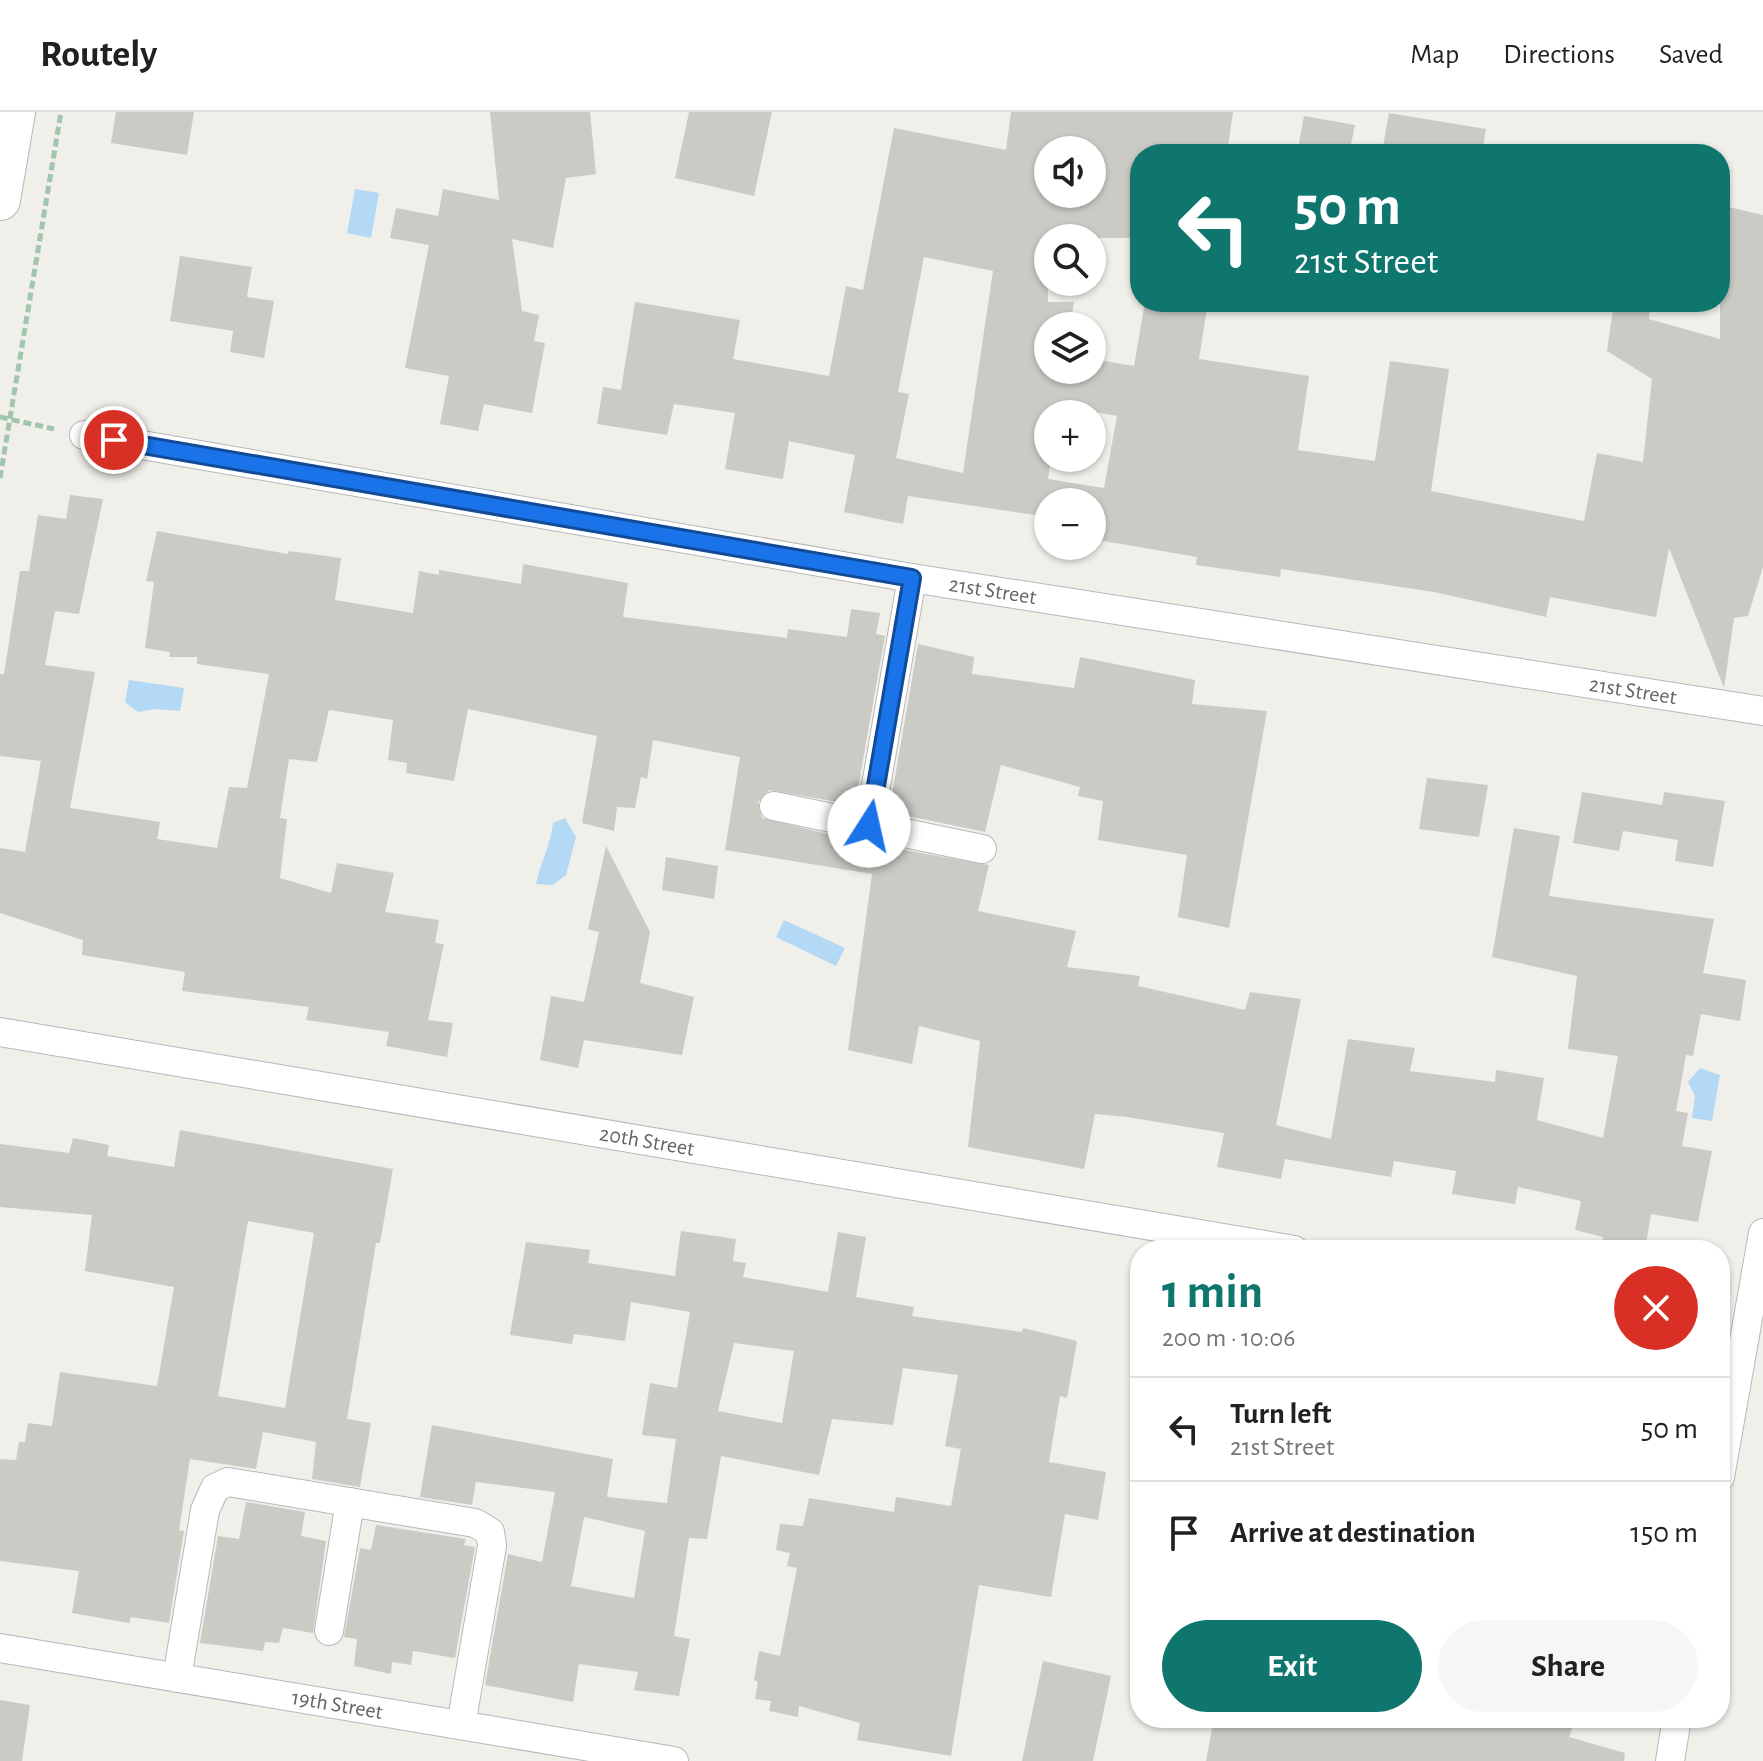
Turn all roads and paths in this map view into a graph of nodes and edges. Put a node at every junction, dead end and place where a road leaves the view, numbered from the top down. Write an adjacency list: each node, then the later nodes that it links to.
1 (15, 112): 3 (main road)
2 (61, 112): 5 (path)
3 (0, 200)
4 (0, 417): 5 (path)
5 (10, 419): 6 (path); 7 (path)
6 (84, 435): 8 (street, 21st Street)
7 (0, 478)
8 (912, 578): 9 (street, 21st Street); 11 (street)
9 (1763, 711)
10 (774, 806): 11 (street)
11 (869, 826): 12 (street)
12 (982, 849)
13 (0, 1032): 15 (street, 20th Street)
14 (1763, 1233): 16 (street)
15 (1235, 1240)
16 (1733, 1324): 17 (street)
17 (1730, 1359)
18 (350, 1502): 19 (street); 21 (street); 22 (street)
19 (329, 1631)
20 (0, 1648): 21 (street, 19th Street)
21 (177, 1678): 22 (street, 19th Street)
22 (461, 1725): 24 (street, 19th Street)
23 (1675, 1728): 25 (street)
24 (674, 1761)
25 (1670, 1761)

